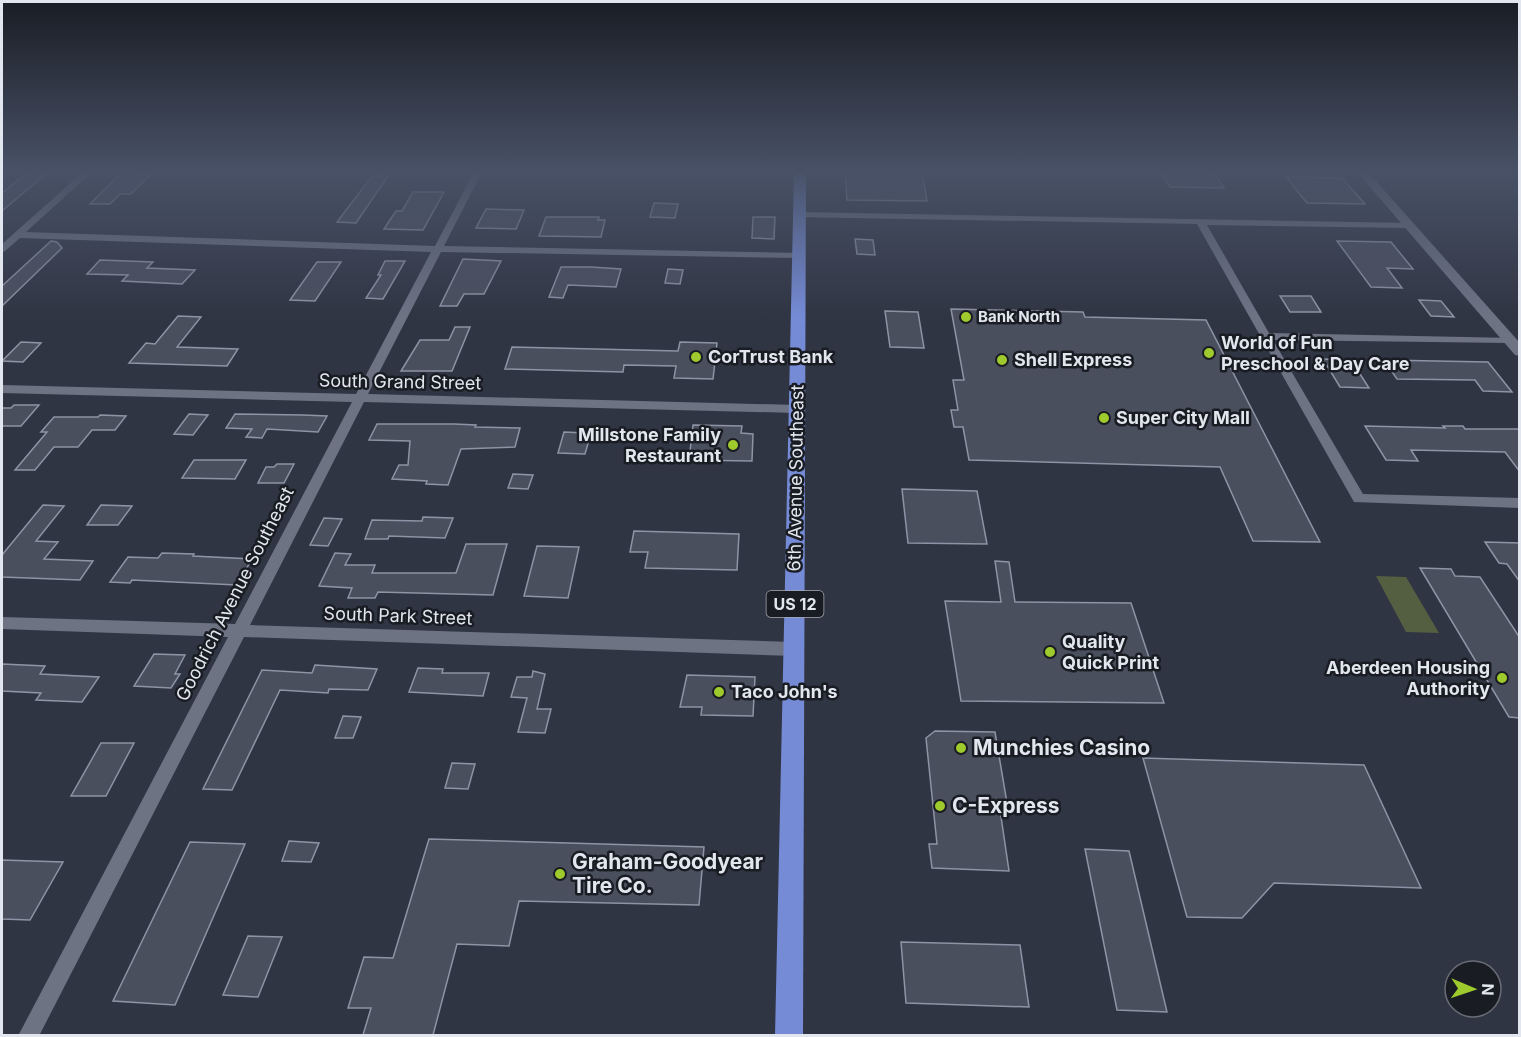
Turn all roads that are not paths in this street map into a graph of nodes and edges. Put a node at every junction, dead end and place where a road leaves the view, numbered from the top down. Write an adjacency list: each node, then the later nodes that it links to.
1 (33, 220): 8 (street)
2 (453, 220): 10 (street, Goodrich Avenue Southeast)
3 (799, 220): 11 (highway, 6th Avenue Southeast / US 12)
4 (1159, 220): 6 (street)
5 (1405, 220): 7 (street)
6 (1200, 221): 7 (street); 12 (street)
7 (1409, 225): 13 (street)
8 (17, 235): 9 (street); 10 (street)
9 (2, 249)
10 (438, 249): 11 (street); 16 (street, Goodrich Avenue Southeast)
11 (799, 255): 17 (highway, 6th Avenue Southeast / US 12)
12 (1265, 336): 13 (street); 18 (street)
13 (1509, 340): 14 (street)
14 (1520, 352)
15 (2, 388): 16 (street, South Grand Street)
16 (359, 399): 17 (street, South Grand Street); 20 (street, Goodrich Avenue Southeast)
17 (798, 410): 21 (highway, 6th Avenue Southeast / US 12)
18 (1520, 503)
19 (2, 623): 20 (street, South Park Street)
20 (238, 630): 21 (street, South Park Street); 22 (street, Goodrich Avenue Southeast)
21 (794, 649): 23 (highway, 6th Avenue Southeast / US 12)
22 (28, 1035)
23 (789, 1035)

